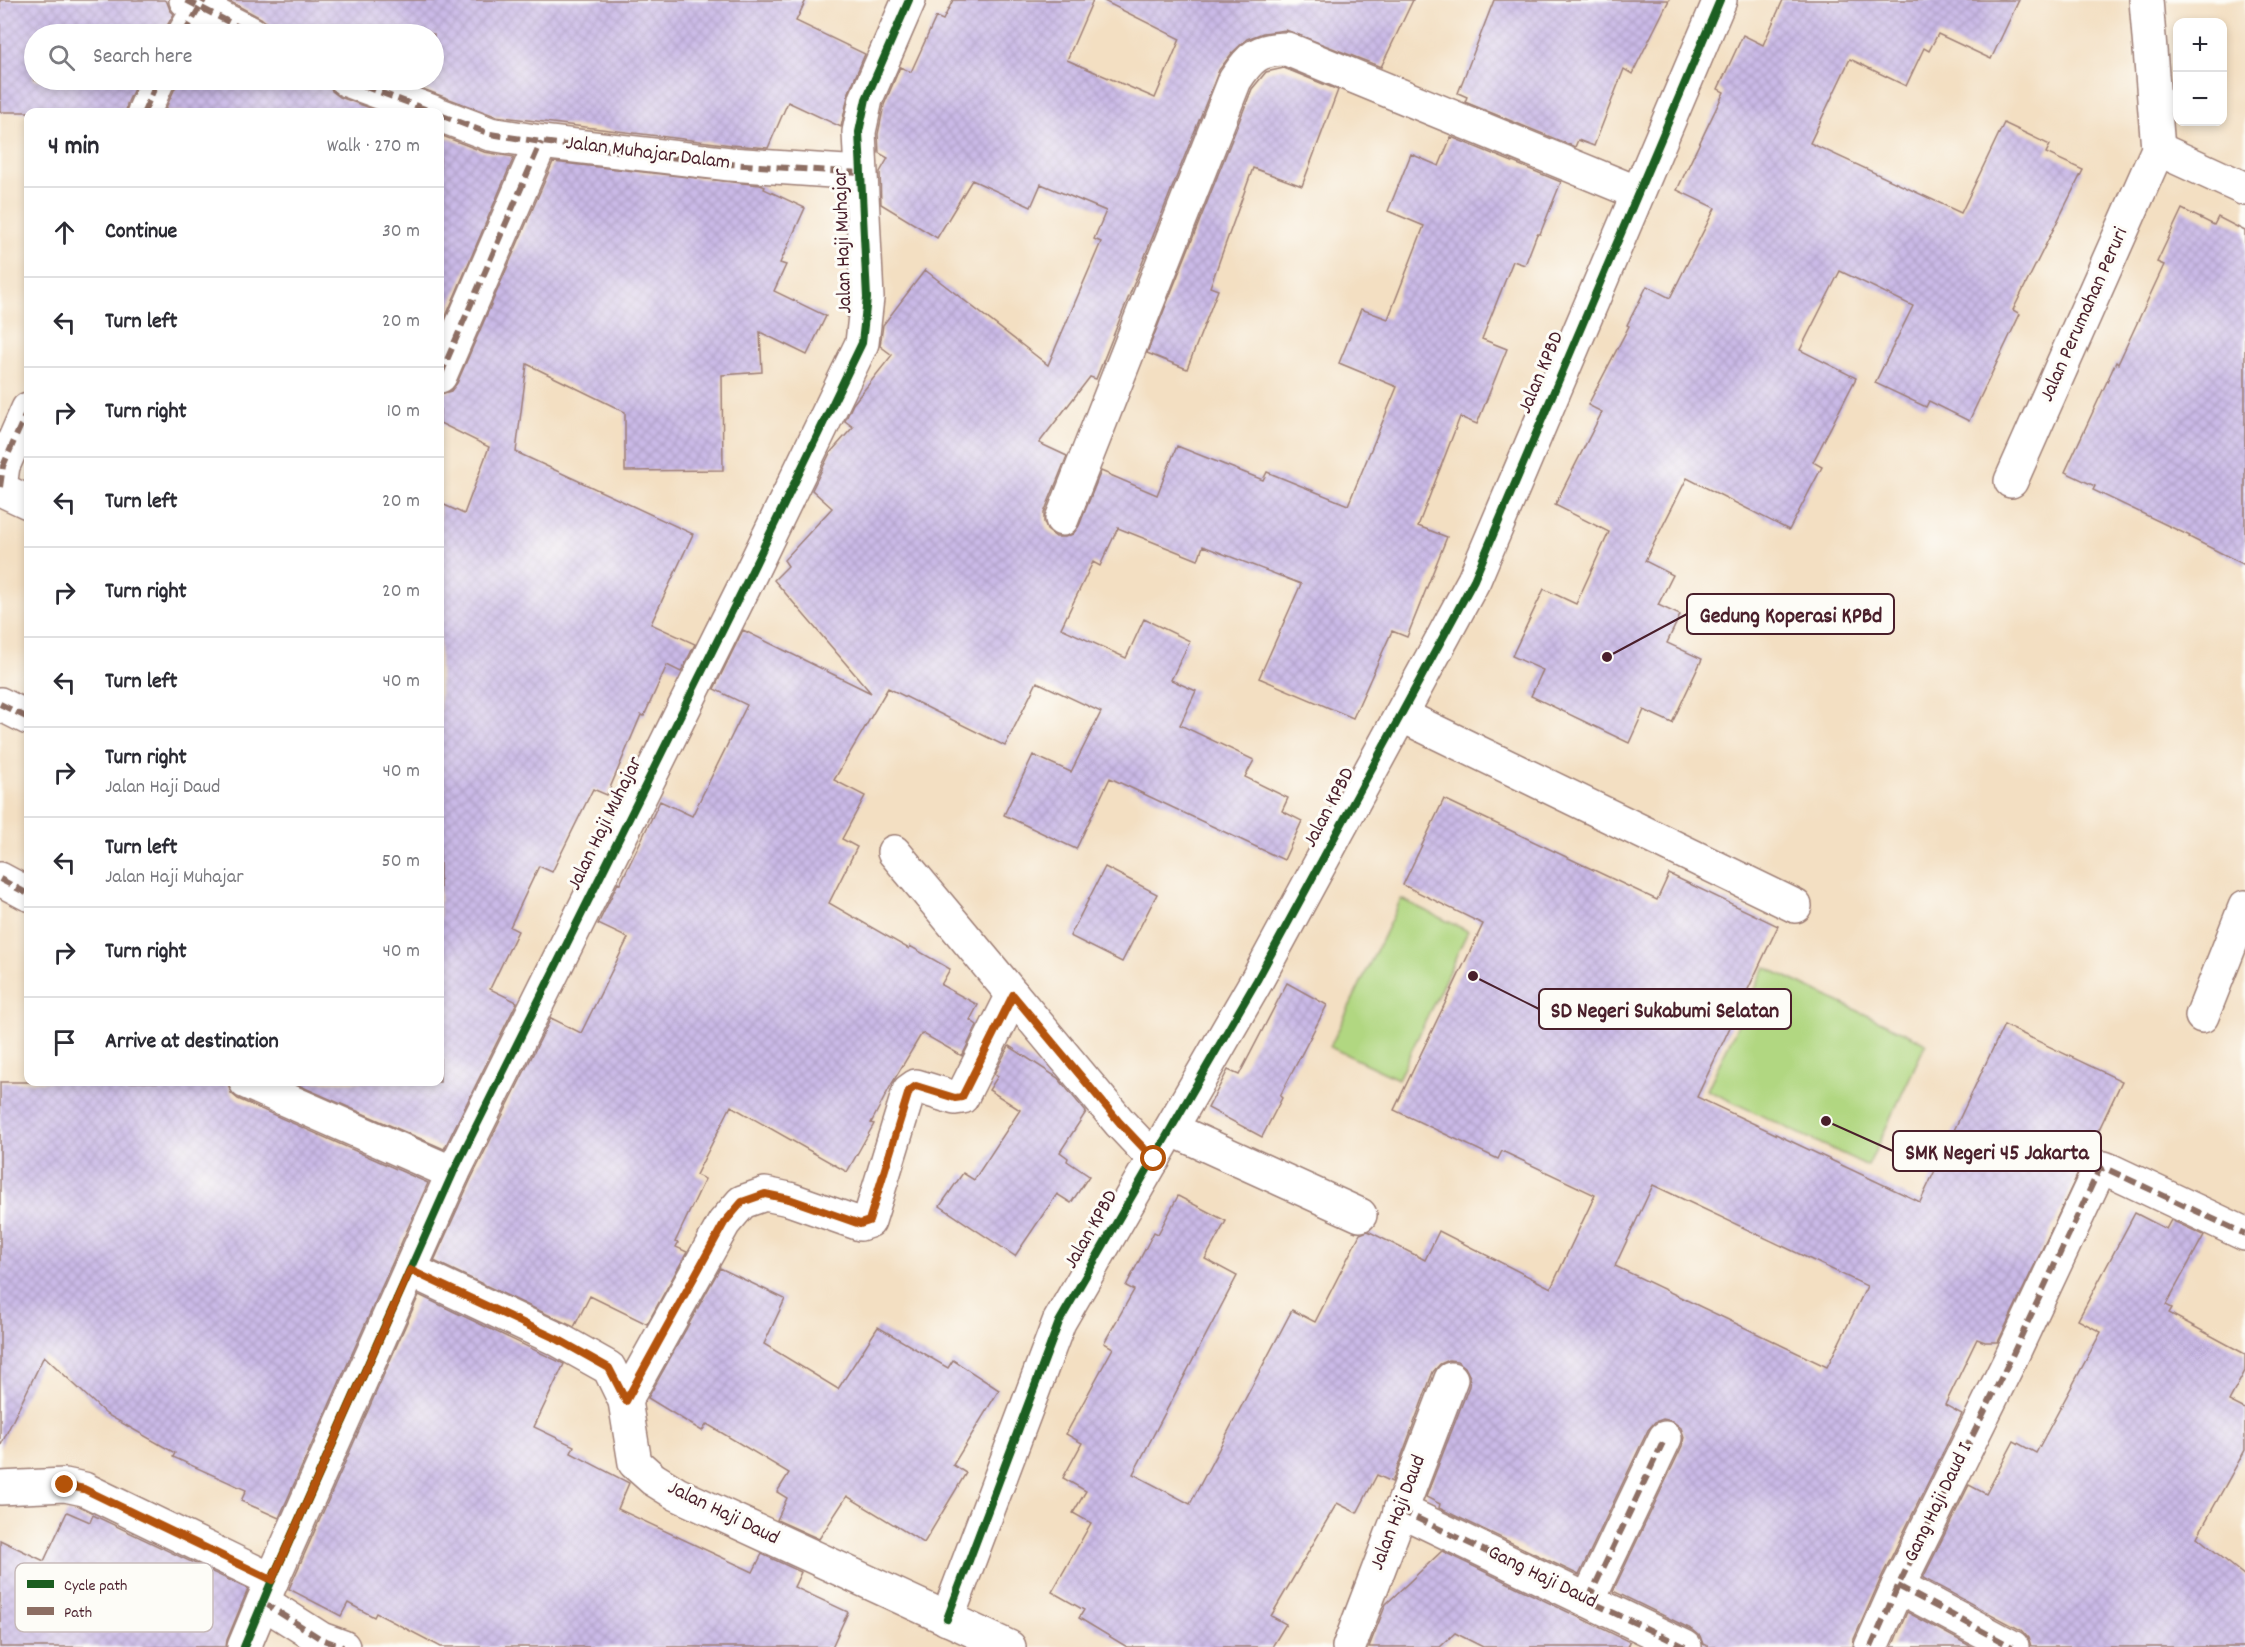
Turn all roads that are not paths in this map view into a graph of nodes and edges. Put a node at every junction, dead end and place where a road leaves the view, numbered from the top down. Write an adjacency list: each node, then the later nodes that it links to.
1 (909, 0): 14 (street, Jalan Haji Muhajar)
2 (1720, 0): 16 (street, Jalan KPBD)
3 (2146, 0): 13 (street, Jalan Perumahan Peruri)
4 (197, 2): 5 (street); 6 (street)
5 (188, 24)
6 (235, 24)
7 (154, 90): 9 (street)
8 (374, 90): 10 (street)
9 (146, 108)
10 (422, 108)
11 (444, 117): 12 (street, Jalan Muhajar Dalam)
12 (541, 142): 14 (street, Jalan Muhajar Dalam); 17 (street)
13 (2158, 149): 15 (street); 19 (street, Jalan Perumahan Peruri)
14 (860, 173): 36 (street, Jalan Haji Muhajar)
15 (2245, 189)
16 (1638, 193): 22 (street); 24 (street, Jalan KPBD)
17 (444, 367)
18 (24, 418): 20 (street)
19 (2011, 481)
20 (0, 488): 21 (street)
21 (24, 500)
22 (1062, 519)
23 (0, 704): 25 (street)
24 (1401, 715): 29 (street); 34 (street, Jalan KPBD)
25 (24, 716)
26 (894, 852): 31 (street)
27 (0, 879): 28 (street)
28 (24, 892)
29 (1795, 906)
30 (2245, 907): 32 (street)
31 (1013, 995): 35 (street); 41 (street)
32 (2202, 1016)
33 (255, 1086): 36 (street)
34 (1173, 1126): 35 (street, Jalan KPBD); 37 (street)
35 (1154, 1159): 48 (street, Jalan KPBD)
36 (453, 1173): 39 (street, Jalan Haji Muhajar)
37 (1360, 1215)
38 (2245, 1234): 45 (street, Gang Haji Daud I)
39 (410, 1270): 41 (street, Jalan Haji Daud); 46 (street, Jalan Haji Muhajar)
40 (1451, 1379): 44 (street, Jalan Haji Daud)
41 (626, 1401): 48 (street, Jalan Haji Daud)
42 (1665, 1438): 47 (street)
43 (0, 1488): 46 (street)
44 (1400, 1510): 47 (street, Gang Haji Daud); 52 (street, Jalan Haji Daud)
45 (1898, 1586): 54 (street, Gang Haji Daud I); 55 (street)
46 (267, 1591): 49 (street, Jalan Haji Muhajar); 50 (street)
47 (1588, 1600): 53 (street, Gang Haji Daud)
48 (947, 1619): 51 (street, Jalan Haji Daud)
49 (244, 1647)
50 (343, 1647)
51 (1009, 1647)
52 (1349, 1647)
53 (1685, 1647)
54 (1871, 1647)
55 (2012, 1647)

